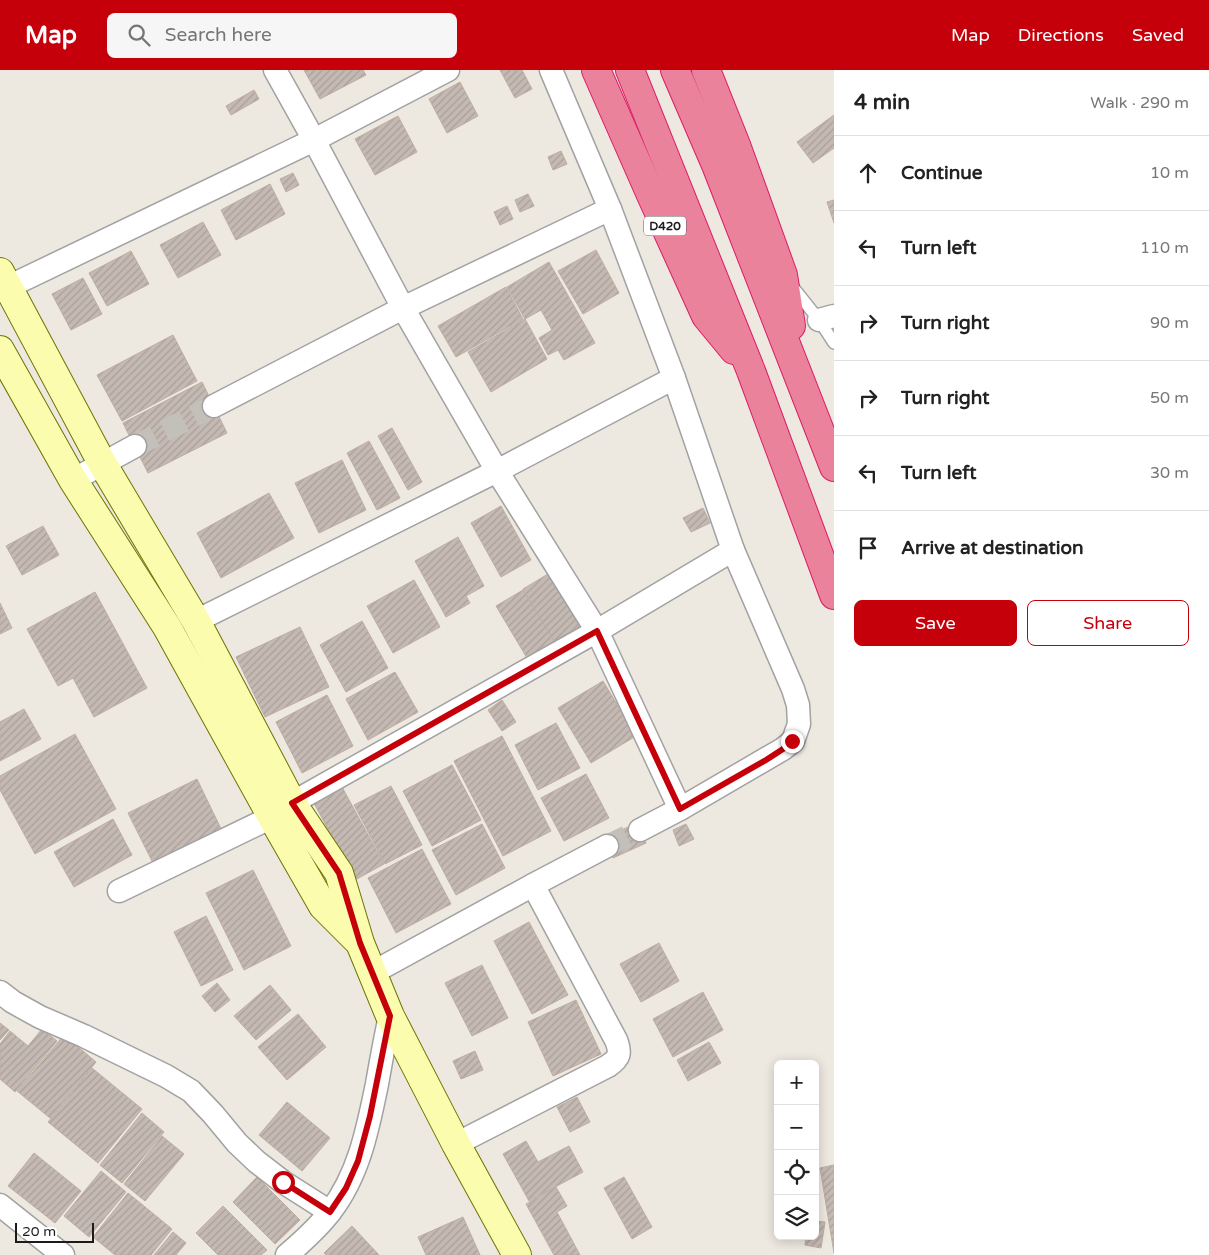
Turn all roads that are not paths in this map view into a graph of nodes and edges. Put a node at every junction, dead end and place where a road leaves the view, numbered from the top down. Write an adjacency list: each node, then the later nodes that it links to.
1 (275, 70): 8 (street)
2 (448, 70): 8 (street)
3 (550, 70): 9 (street)
4 (596, 70): 16 (highway, D420)
5 (630, 70): 16 (highway)
6 (675, 70): 17 (highway)
7 (706, 70): 10 (highway)
8 (314, 140): 11 (street); 12 (street)
9 (610, 209): 12 (street); 18 (street)
10 (783, 275): 13 (lane); 17 (highway)
11 (4, 279): 21 (street)
12 (403, 308): 19 (street); 23 (street)
13 (826, 318): 14 (lane)
14 (834, 343)
15 (0, 350): 24 (street)
16 (752, 371): 26 (highway, D420)
17 (799, 377): 22 (highway)
18 (674, 378): 23 (street); 25 (street)
19 (214, 406)
20 (135, 446): 21 (street)
21 (102, 463): 24 (street); 27 (street)
22 (834, 467)
23 (497, 471): 27 (street); 28 (street)
24 (73, 480): 30 (street)
25 (733, 550): 28 (street); 29 (street)
26 (834, 595)
27 (196, 621): 30 (street)
28 (597, 631): 29 (street); 30 (street)
29 (680, 809): 31 (street)
30 (282, 810): 34 (street); 35 (street)
31 (640, 830)
32 (607, 846): 33 (street)
33 (533, 885): 35 (street); 38 (street)
34 (119, 891)
35 (372, 973): 37 (street)
36 (0, 992): 40 (street)
37 (390, 1016): 38 (street); 40 (street)
38 (456, 1144): 43 (street)
39 (0, 1205): 41 (street)
40 (330, 1212): 42 (street)
41 (63, 1255)
42 (287, 1255)
43 (517, 1255)

